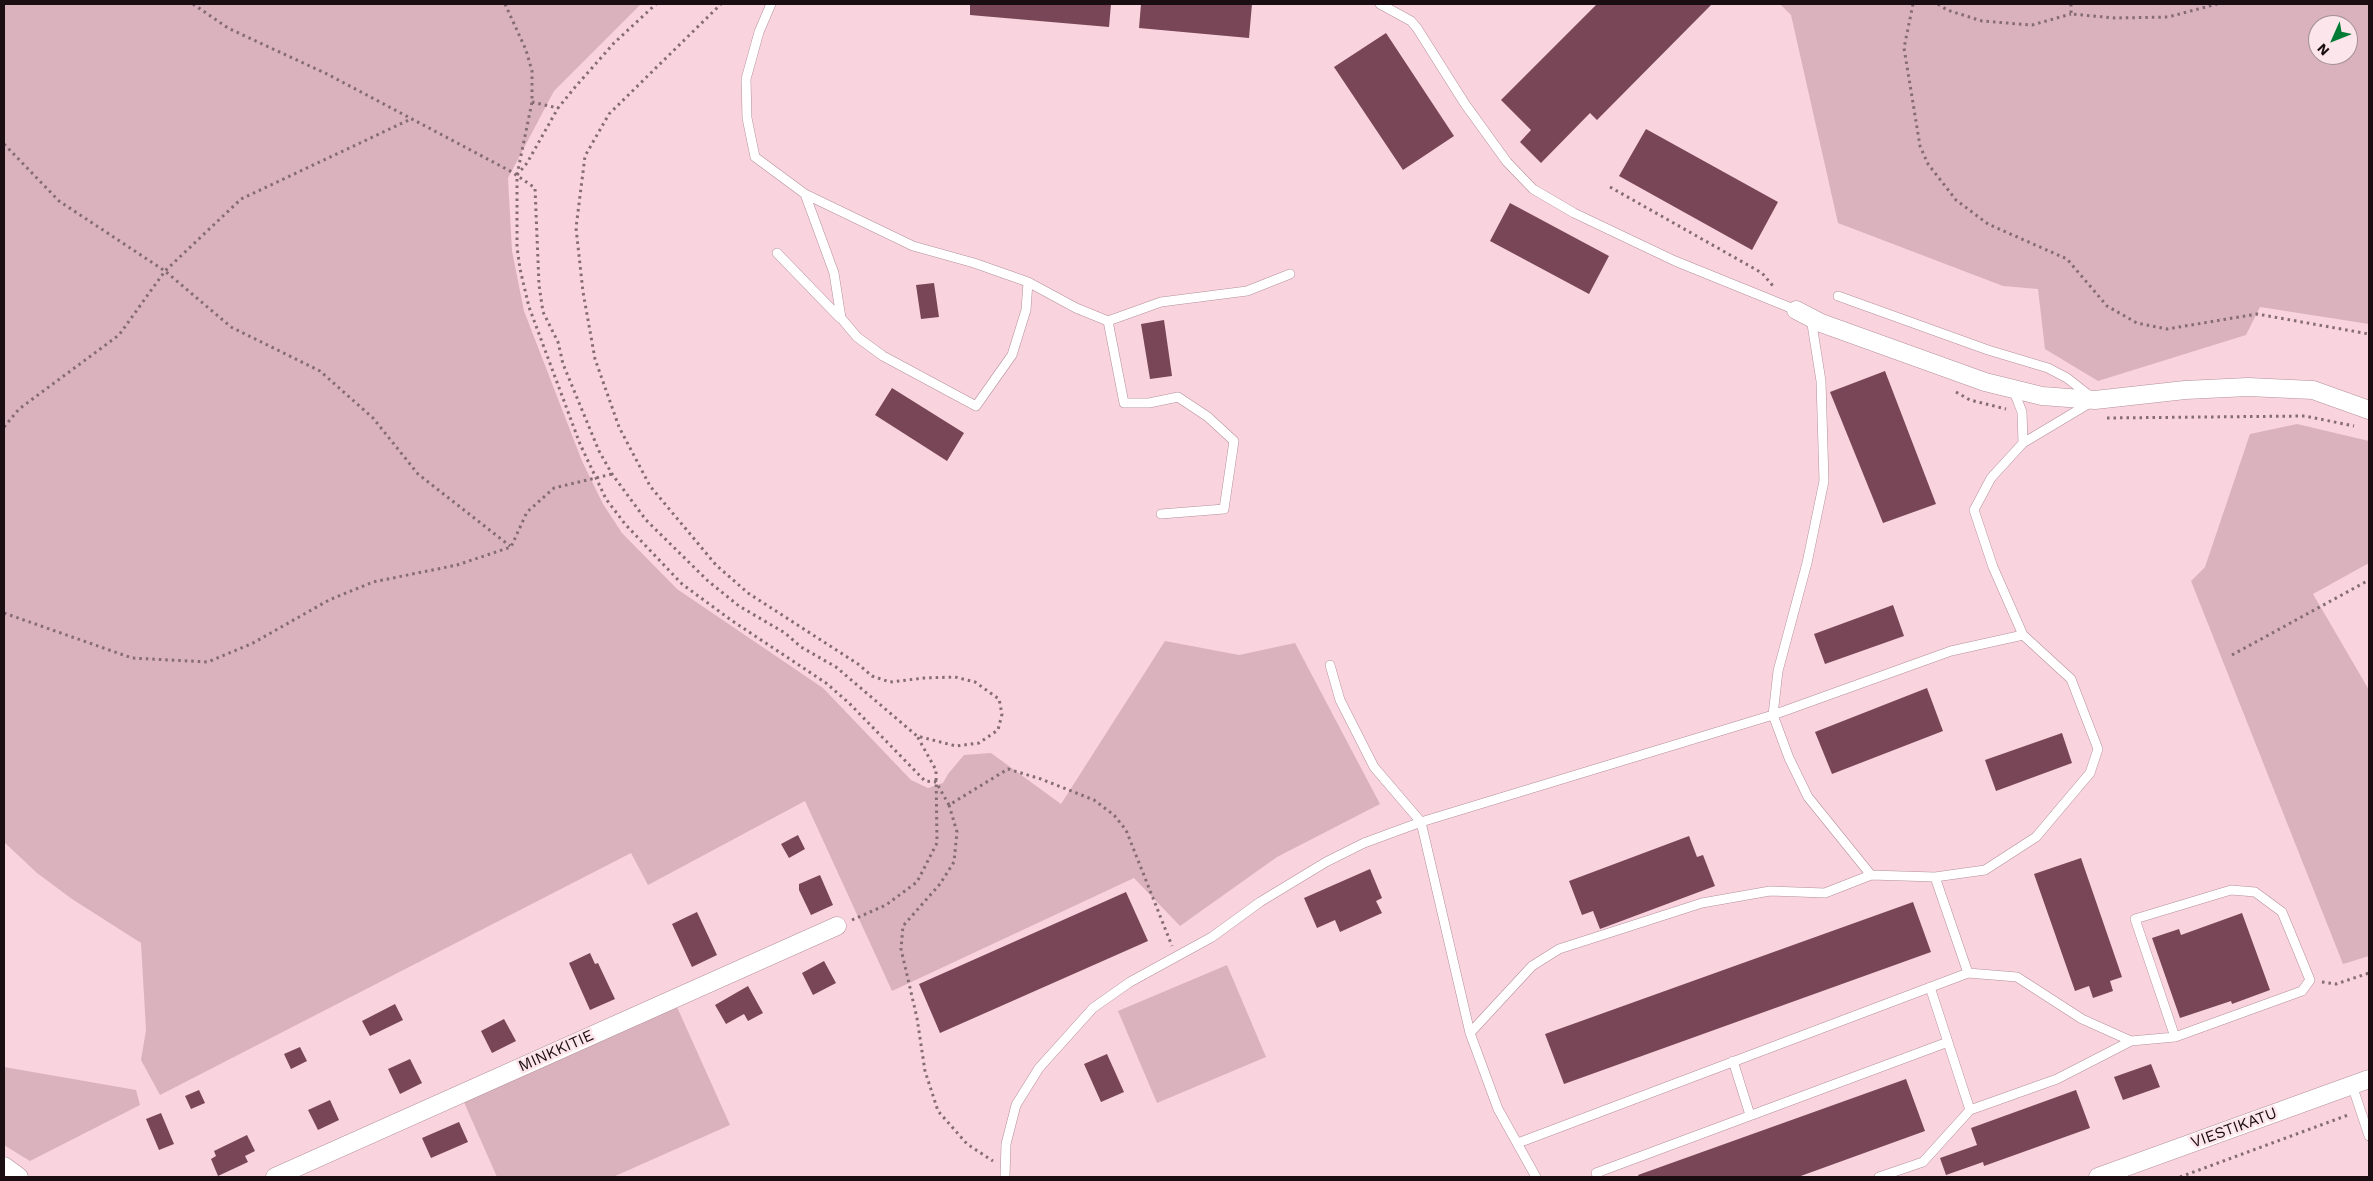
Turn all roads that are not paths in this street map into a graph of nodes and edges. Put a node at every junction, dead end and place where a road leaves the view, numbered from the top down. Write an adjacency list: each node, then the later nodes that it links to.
1 (771, 4): 3 (lane)
2 (1380, 4): 8 (lane)
3 (805, 194): 6 (lane); 9 (lane)
4 (777, 253): 9 (lane)
5 (1290, 274): 10 (lane)
6 (1028, 282): 9 (lane); 10 (lane)
7 (1838, 296): 12 (lane)
8 (1804, 314): 11 (street); 18 (lane)
9 (841, 318)
10 (1108, 321): 15 (lane)
11 (2013, 389): 12 (street); 14 (lane)
12 (2095, 400): 13 (street); 14 (lane)
13 (2369, 410)
14 (2023, 442): 16 (lane)
15 (1161, 514)
16 (2023, 635): 18 (lane); 21 (lane)
17 (1330, 665): 19 (lane)
18 (1773, 715): 19 (lane); 20 (lane)
19 (1421, 822): 25 (lane); 39 (lane)
20 (1871, 875): 21 (lane); 25 (lane)
21 (1935, 877): 23 (lane)
22 (837, 926): 38 (street, MINKKITIE)
23 (1968, 973): 24 (lane); 27 (lane)
24 (1930, 987): 28 (lane); 29 (lane)
25 (1470, 1033): 35 (lane)
26 (2174, 1037): 26 (lane); 27 (lane)
27 (2131, 1041): 32 (lane)
28 (1948, 1042): 32 (lane); 33 (lane)
29 (1734, 1061): 33 (lane); 35 (lane)
30 (2369, 1079): 31 (street, VIESTIKATU)
31 (2352, 1085): 34 (lane); 43 (street, VIESTIKATU)
32 (1970, 1110): 42 (lane)
33 (1750, 1116): 41 (lane)
34 (2369, 1136)
35 (1518, 1143): 40 (lane)
36 (4, 1166): 37 (street)
37 (19, 1177)
38 (276, 1177)
39 (1005, 1177)
40 (1536, 1177)
41 (1598, 1177)
42 (1879, 1177)
43 (2098, 1177)

